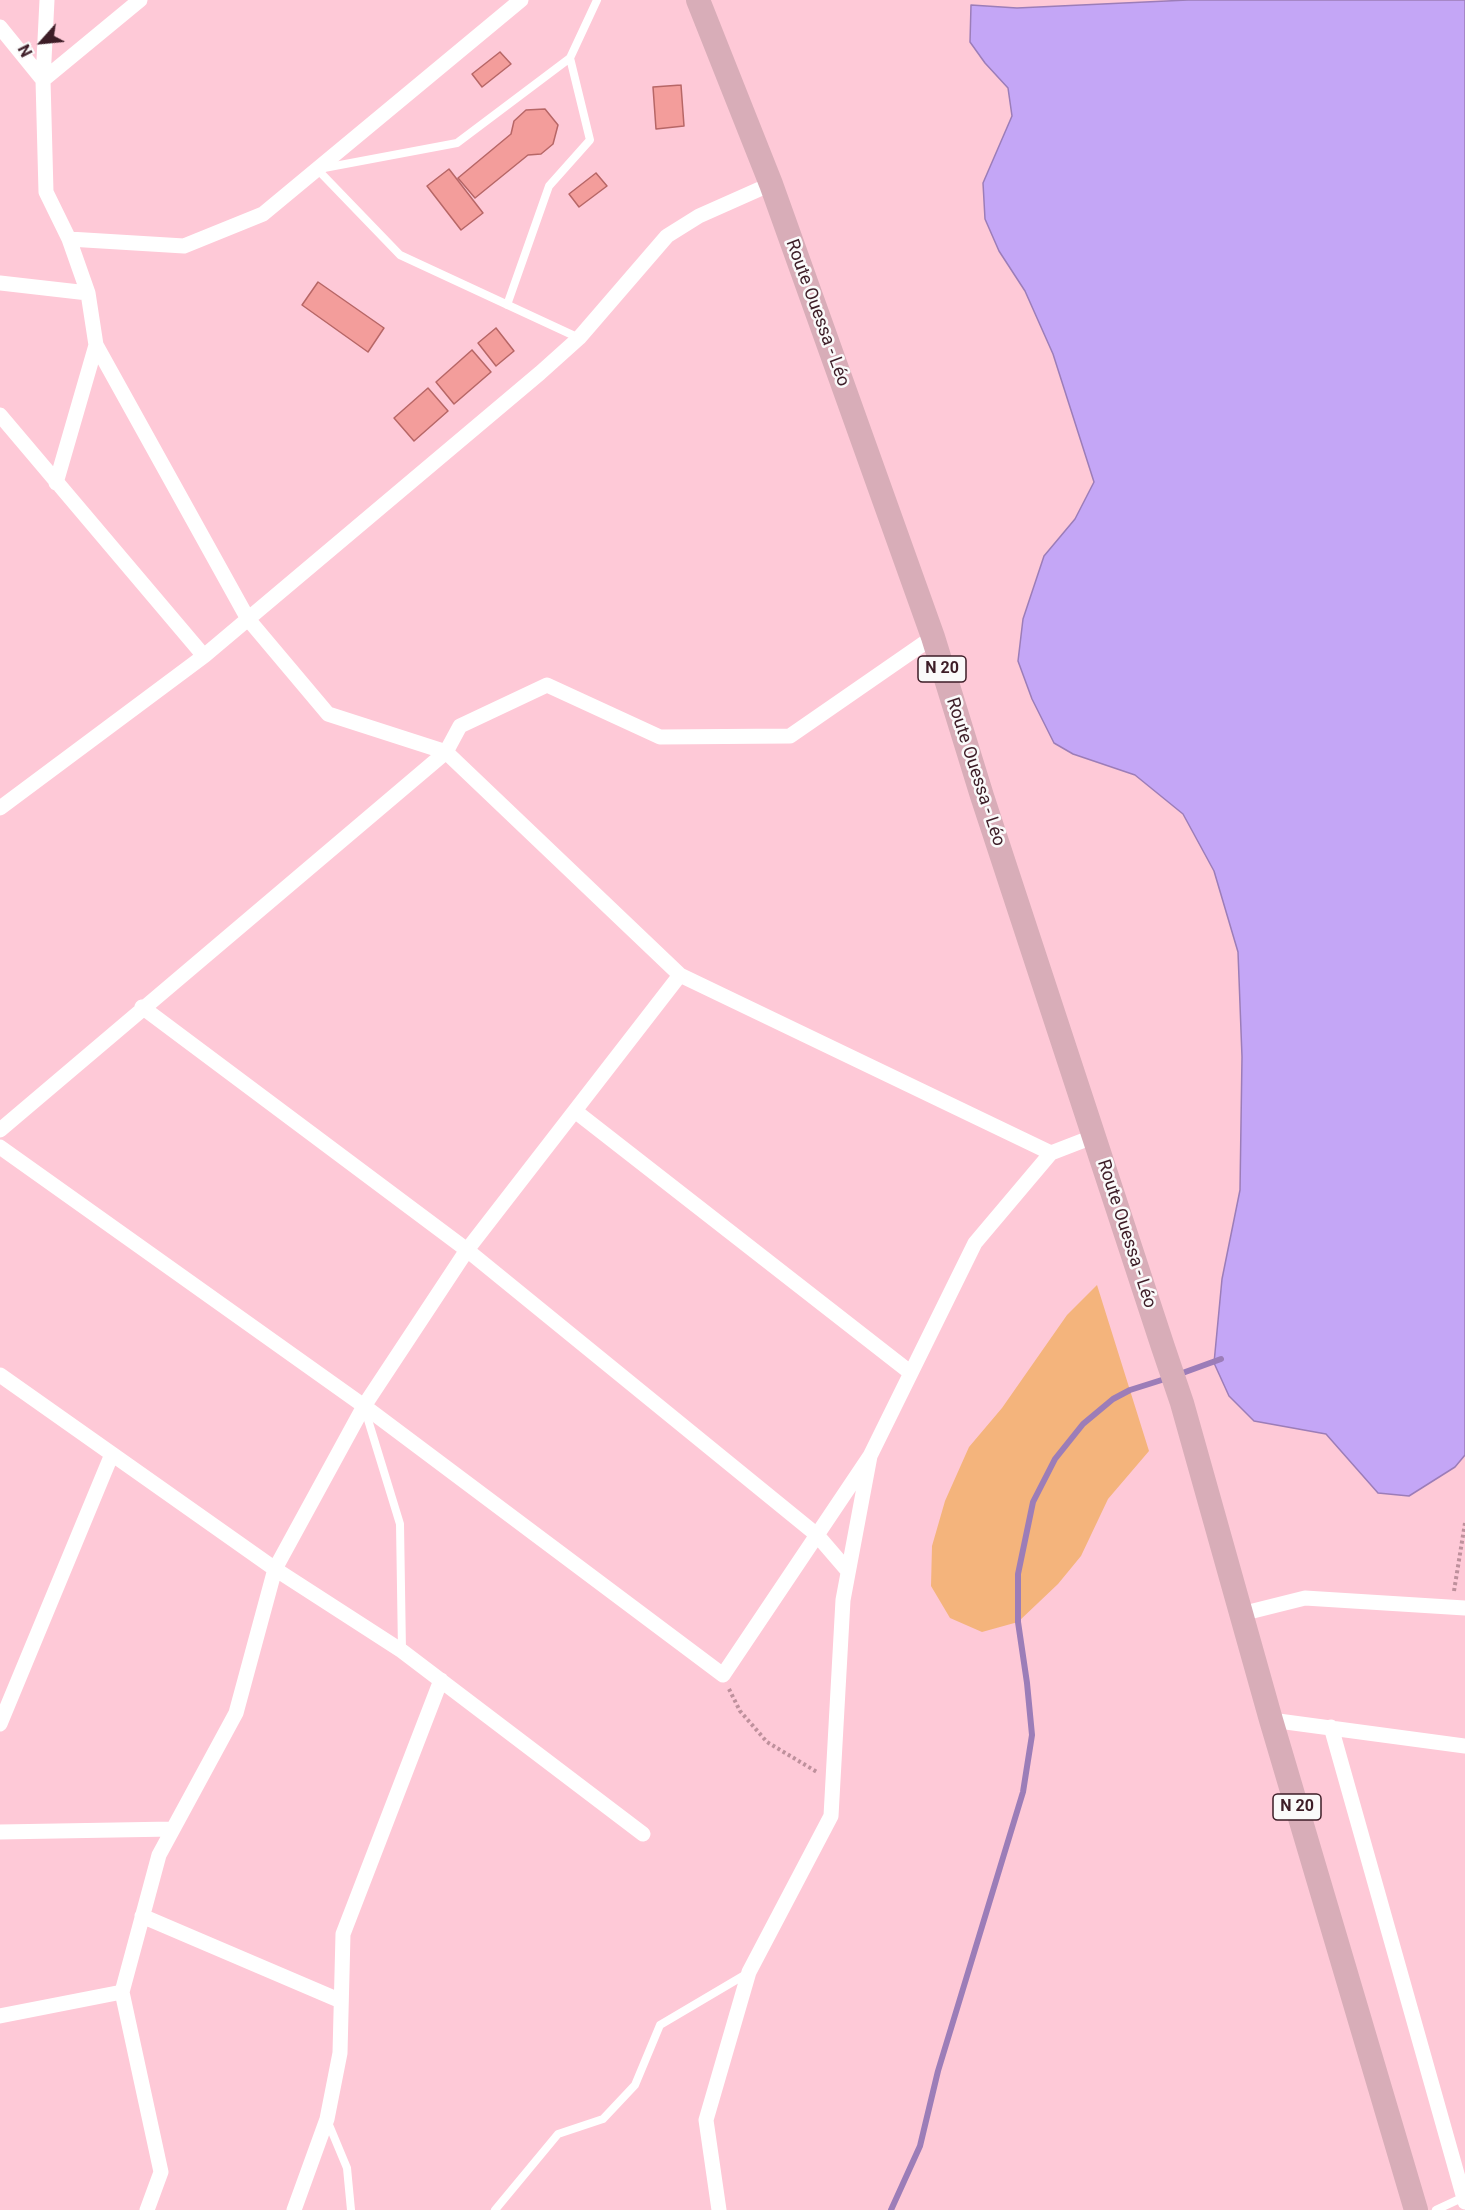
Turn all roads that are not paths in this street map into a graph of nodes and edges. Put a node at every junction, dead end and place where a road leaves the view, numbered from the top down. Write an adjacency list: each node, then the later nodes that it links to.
1 (47, 0): 8 (street)
2 (140, 0): 8 (street)
3 (521, 0): 9 (street)
4 (597, 0): 7 (lane)
5 (698, 0): 10 (main road, Route Ouessa - Léo / N 20)
6 (0, 27): 8 (street)
7 (570, 58): 9 (lane); 14 (lane)
8 (43, 80): 11 (street)
9 (317, 169): 11 (street); 14 (lane)
10 (771, 184): 15 (street); 20 (main road, Route Ouessa - Léo / N 20)
11 (69, 239): 13 (street)
12 (0, 283): 13 (street)
13 (88, 293): 16 (street)
14 (507, 305): 15 (lane)
15 (579, 338): 19 (street)
16 (96, 345): 18 (street); 19 (street)
17 (0, 415): 18 (street)
18 (56, 483): 21 (street)
19 (248, 619): 21 (street); 22 (street)
20 (933, 637): 22 (street); 28 (main road, Route Ouessa - Léo / N 20)
21 (204, 657): 23 (street)
22 (446, 752): 24 (street); 25 (street)
23 (0, 808)
24 (680, 975): 26 (street); 30 (street)
25 (142, 1007): 27 (street); 31 (street)
26 (575, 1111): 31 (street); 32 (street)
27 (0, 1130)
28 (1095, 1136): 30 (street); 41 (main road, Route Ouessa - Léo / N 20)
29 (0, 1147): 34 (street)
30 (1051, 1153): 32 (street)
31 (467, 1250): 34 (street); 37 (street)
32 (911, 1373): 36 (street)
33 (0, 1375): 35 (street)
34 (364, 1406): 37 (street); 38 (street); 42 (lane)
35 (112, 1454): 38 (street); 45 (street)
36 (870, 1456): 37 (street); 39 (street)
37 (817, 1534): 39 (street)
38 (275, 1569): 42 (street); 48 (street)
39 (848, 1571): 52 (street)
40 (1458, 1607): 41 (street)
41 (1241, 1614): 44 (main road, N 20)
42 (402, 1651): 43 (street)
43 (441, 1680): 50 (street); 54 (street)
44 (1270, 1720): 46 (street); 63 (main road, N 20)
45 (0, 1724)
46 (1331, 1727): 47 (street); 57 (street)
47 (1465, 1746)
48 (173, 1828): 49 (street); 51 (street)
49 (0, 1832)
50 (643, 1834)
51 (142, 1916): 53 (street); 54 (street)
52 (749, 1972): 61 (lane); 62 (street)
53 (122, 1992): 55 (street); 58 (street)
54 (341, 2001): 56 (street)
55 (0, 2016)
56 (327, 2119): 59 (street); 60 (lane)
57 (1465, 2199): 64 (lane)
58 (147, 2210)
59 (294, 2210)
60 (351, 2210)
61 (495, 2210)
62 (719, 2210)
63 (1416, 2210)
64 (1436, 2210)

